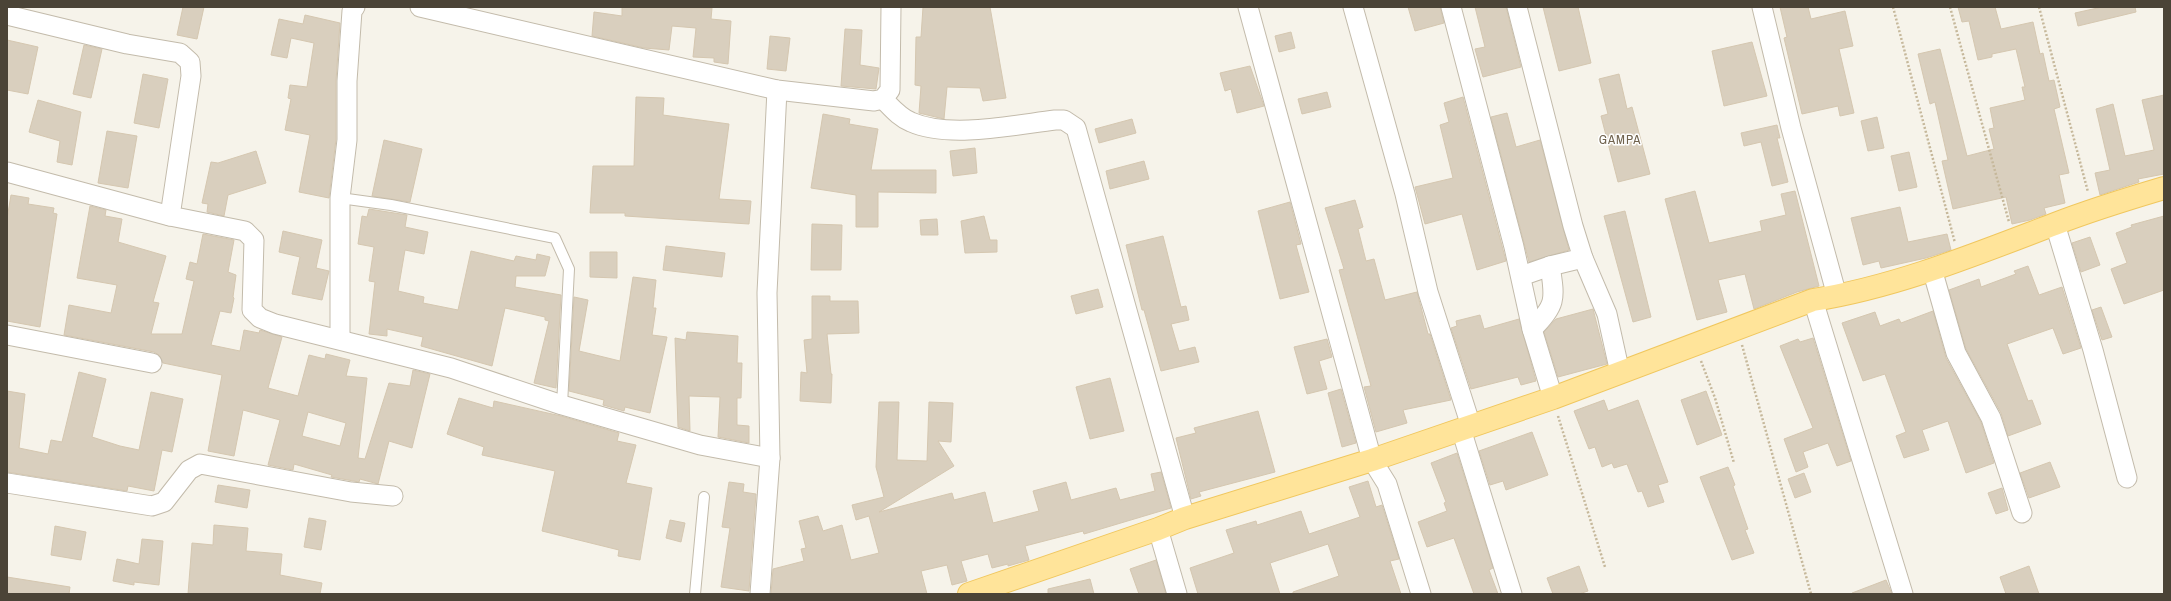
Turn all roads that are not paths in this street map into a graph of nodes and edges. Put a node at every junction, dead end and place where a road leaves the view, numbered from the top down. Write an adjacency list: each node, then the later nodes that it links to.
1 (355, 7): 15 (street)
2 (420, 7): 10 (street)
3 (891, 7): 12 (street)
4 (1248, 7): 33 (street)
5 (1354, 7): 31 (street)
6 (1451, 7): 21 (street)
7 (1517, 7): 18 (street)
8 (1762, 7): 22 (street)
9 (7, 15): 16 (street)
10 (490, 15): 11 (street)
11 (777, 90): 12 (street); 32 (street)
12 (883, 99): 39 (street)
13 (7, 172): 16 (street)
14 (2164, 188): 17 (main road)
15 (340, 198): 26 (street); 30 (lane)
16 (170, 216): 26 (street)
17 (2055, 224): 20 (main road); 34 (street)
18 (1583, 258): 19 (street); 28 (street)
19 (1550, 266): 21 (street); 24 (street)
20 (1932, 269): 22 (main road); 38 (street)
21 (1521, 276): 24 (street)
22 (1837, 296): 23 (main road)
23 (1812, 300): 28 (main road); 47 (street)
24 (1532, 329): 29 (street)
25 (7, 335): 27 (street)
26 (340, 338): 30 (street)
27 (152, 363)
28 (1620, 373): 29 (main road)
29 (1553, 398): 31 (main road)
30 (562, 405): 32 (street)
31 (1466, 428): 33 (main road); 46 (street)
32 (770, 458): 42 (street)
33 (1372, 460): 39 (main road); 45 (street)
34 (2127, 478)
35 (7, 483): 36 (street)
36 (393, 496)
37 (704, 497): 41 (lane)
38 (2022, 513)
39 (1185, 518): 40 (main road)
40 (1158, 530): 43 (main road); 44 (street)
41 (695, 594)
42 (760, 594)
43 (969, 594)
44 (1178, 594)
45 (1421, 594)
46 (1512, 594)
47 (1903, 594)

